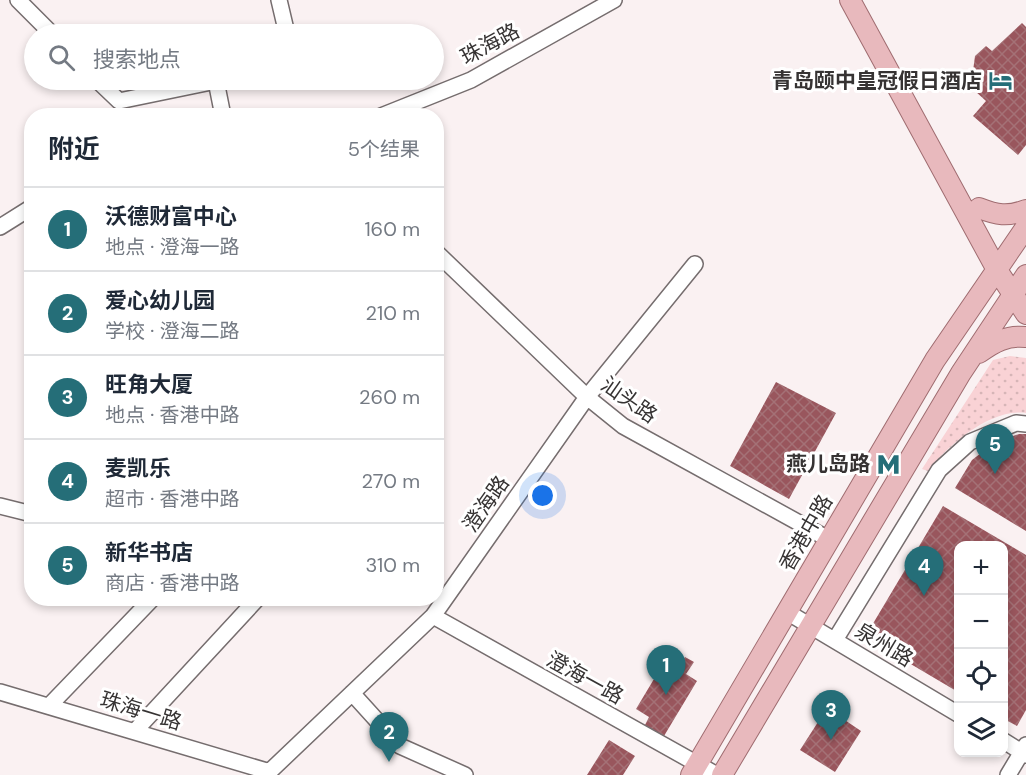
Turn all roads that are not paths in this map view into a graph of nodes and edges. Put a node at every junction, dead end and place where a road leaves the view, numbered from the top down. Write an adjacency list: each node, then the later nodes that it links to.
1 (18, 0): 6 (street)
2 (279, 0): 7 (street)
3 (614, 0): 12 (street, 珠海路)
4 (850, 0): 20 (main road)
5 (862, 0): 13 (main road)
6 (42, 24)
7 (285, 24)
8 (107, 90): 9 (street)
9 (171, 90)
10 (219, 90): 11 (street)
11 (222, 108)
12 (401, 108)
13 (979, 208): 14 (main road); 20 (main road)
14 (1026, 210)
15 (24, 212): 16 (street)
16 (0, 227)
17 (1026, 227): 20 (main road, 香港中路)
18 (444, 260): 25 (street, 汕头路)
19 (695, 264): 25 (street, 澄海路)
20 (1001, 264): 21 (main road); 29 (main road, 香港中路)
21 (1021, 287): 22 (main road); 24 (main road)
22 (1026, 314)
23 (1026, 337): 24 (main road)
24 (970, 360): 36 (main road)
25 (587, 397): 29 (street, 汕头路); 30 (street, 澄海路)
26 (1026, 424): 37 (street)
27 (0, 506): 28 (street)
28 (24, 512)
29 (830, 540): 34 (main road, 香港中路)
30 (444, 600)
31 (145, 606): 40 (street)
32 (251, 606): 42 (street)
33 (440, 606): 35 (street, 澄海路)
34 (787, 612): 36 (street, 泉州路); 45 (main road, 香港中路)
35 (433, 616): 39 (street, 澄海路); 45 (street, 澄海一路)
36 (809, 625): 37 (street, 泉州路); 49 (main road)
37 (835, 640): 41 (street, 泉州路)
38 (0, 692): 40 (street, 珠海一路)
39 (352, 693): 46 (street, 澄海路); 47 (street)
40 (48, 706): 42 (street, 珠海一路)
41 (954, 712)
42 (135, 732): 46 (street, 珠海一路)
43 (1008, 743): 44 (street)
44 (1025, 751): 50 (street)
45 (694, 770): 48 (street, 澄海一路)
46 (268, 773)
47 (465, 775)
48 (717, 775)
49 (722, 775)
50 (1008, 775)

